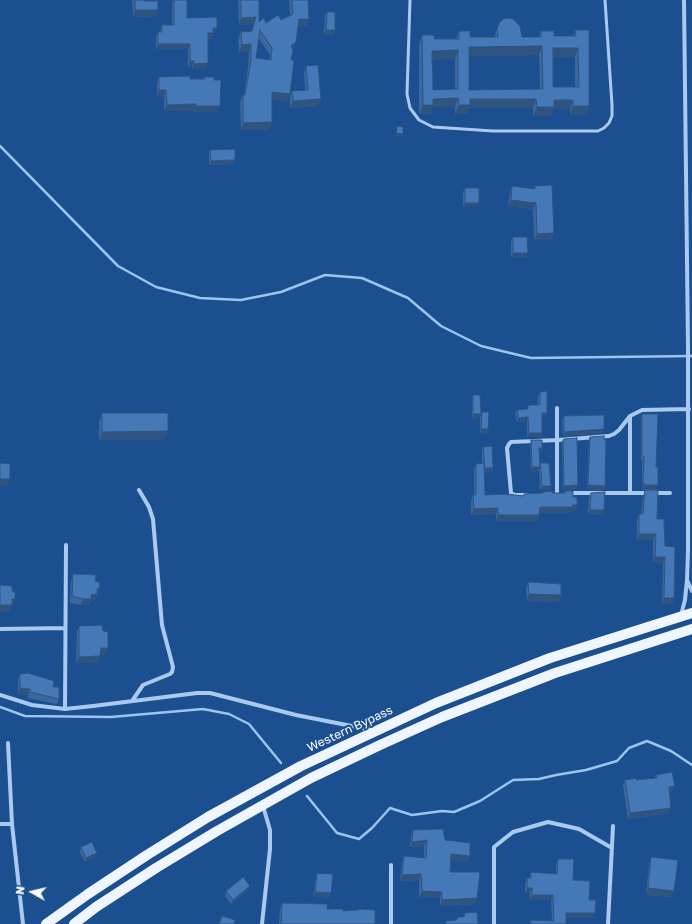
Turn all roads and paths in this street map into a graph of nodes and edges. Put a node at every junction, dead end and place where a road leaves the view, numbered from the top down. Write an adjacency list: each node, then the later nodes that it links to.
1 (410, 0): 2 (lane)
2 (605, 0)
3 (684, 0): 5 (street)
4 (692, 113): 5 (street)
5 (686, 114): 6 (street)
6 (686, 256): 7 (street); 9 (street)
7 (692, 256)
8 (557, 408): 11 (street)
9 (688, 409): 10 (street); 19 (street)
10 (630, 416): 11 (street); 13 (street)
11 (558, 440): 15 (street); 17 (street)
12 (139, 490): 27 (street)
13 (630, 493): 14 (street); 17 (street)
14 (670, 493)
15 (536, 494)
16 (550, 494): 17 (street)
17 (557, 494)
18 (66, 545): 23 (street)
19 (687, 580): 20 (street); 22 (street)
20 (692, 590)
21 (692, 613): 22 (main road, Western Bypass)
22 (680, 617): 29 (main road, Western Bypass)
23 (65, 628): 24 (street); 28 (street)
24 (0, 629)
25 (692, 629): 31 (main road)
26 (0, 695): 28 (street)
27 (132, 701): 28 (street); 29 (street)
28 (66, 708)
29 (374, 731): 38 (main road, Western Bypass)
30 (8, 743): 33 (street)
31 (263, 806): 39 (main road); 40 (street)
32 (0, 824): 33 (street)
33 (12, 824): 37 (street)
34 (613, 826): 35 (street)
35 (612, 848): 42 (street); 43 (street)
36 (391, 865): 41 (street)
37 (24, 924)
38 (46, 924)
39 (74, 924)
40 (262, 924)
41 (391, 924)
42 (494, 924)
43 (608, 924)

